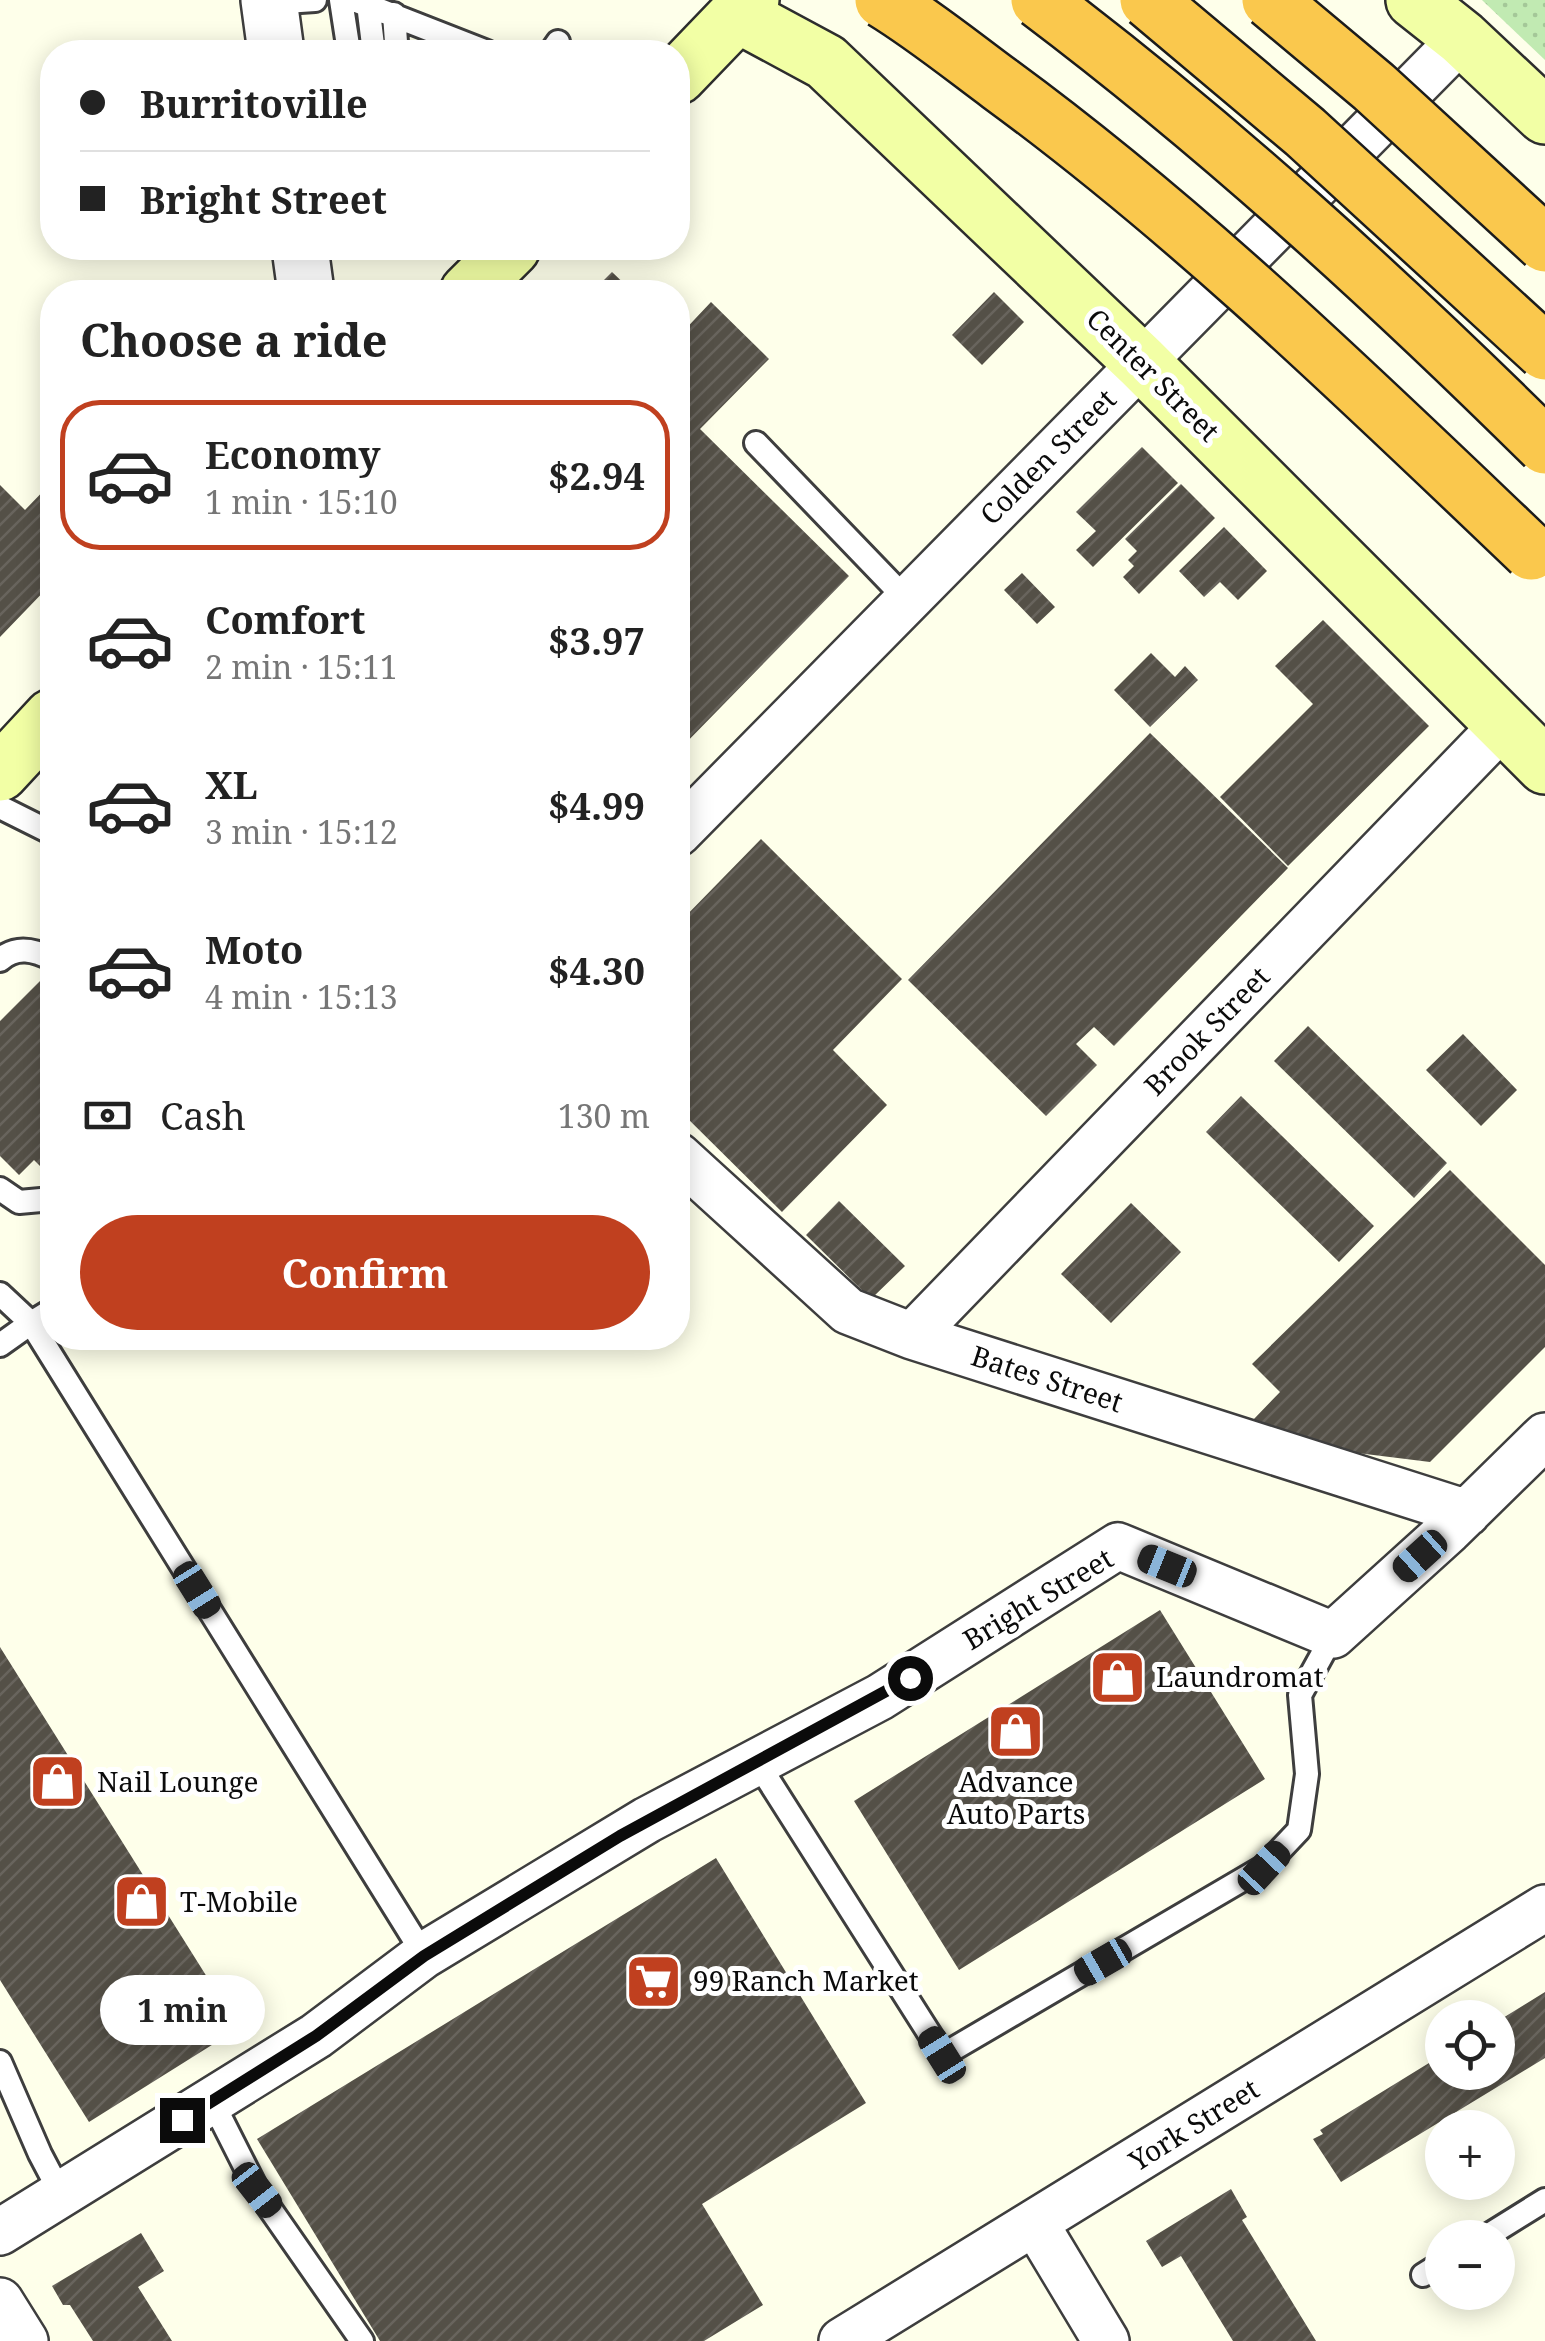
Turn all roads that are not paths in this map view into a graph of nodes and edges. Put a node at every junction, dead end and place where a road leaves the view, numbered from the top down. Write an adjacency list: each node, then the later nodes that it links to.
1 (341, 0): 11 (lane)
2 (883, 0): 22 (highway, bridge)
3 (1039, 0): 21 (highway, bridge)
4 (1148, 0): 18 (highway, bridge)
5 (1270, 0): 17 (highway, bridge)
6 (1414, 0): 10 (main road)
7 (360, 1): 9 (lane); 12 (lane)
8 (734, 5): 15 (main road); 19 (main road, Center Street)
9 (394, 14): 13 (lane); 14 (lane)
10 (1462, 38): 16 (main road); 19 (street, Colden Street)
11 (347, 40)
12 (382, 40)
13 (385, 40)
14 (441, 40)
15 (690, 61)
16 (1545, 116)
17 (1545, 244)
18 (1545, 352)
19 (1141, 362): 23 (street, Colden Street); 24 (main road, Center Street)
20 (756, 444): 23 (lane)
21 (1545, 446)
22 (1531, 552)
23 (907, 600): 29 (street, Colden Street)
24 (1502, 726): 26 (main road, Center Street); 40 (street, Brook Street)
25 (40, 731): 27 (main road)
26 (1545, 766)
27 (0, 773)
28 (0, 807): 30 (lane)
29 (690, 821)
30 (40, 827)
31 (40, 953): 32 (lane)
32 (0, 960)
33 (690, 1167): 40 (street, Bates Street)
34 (0, 1189): 35 (lane)
35 (40, 1200)
36 (0, 1294): 38 (lane)
37 (40, 1318): 38 (lane)
38 (32, 1323): 39 (lane); 41 (lane)
39 (40, 1336)
40 (912, 1336): 44 (street, Bates Street)
41 (0, 1345)
42 (49, 1350): 48 (lane)
43 (1545, 1436): 44 (street)
44 (1467, 1514): 45 (street)
45 (1334, 1635): 46 (street, Bright Street); 46 (lane)
46 (757, 1762): 48 (street, Bright Street)
47 (1545, 1908): 54 (street, York Street)
48 (424, 1956): 50 (street, Bright Street)
49 (0, 2062): 51 (lane)
50 (212, 2101): 51 (street, Bright Street); 58 (lane)
51 (61, 2194): 55 (street, Bright Street)
52 (1545, 2200): 53 (lane)
53 (1513, 2220)
54 (1036, 2223): 59 (street, York Street); 60 (street)
55 (0, 2232)
56 (0, 2301): 57 (street)
57 (25, 2341)
58 (362, 2341)
59 (842, 2341)
60 (1106, 2341)

